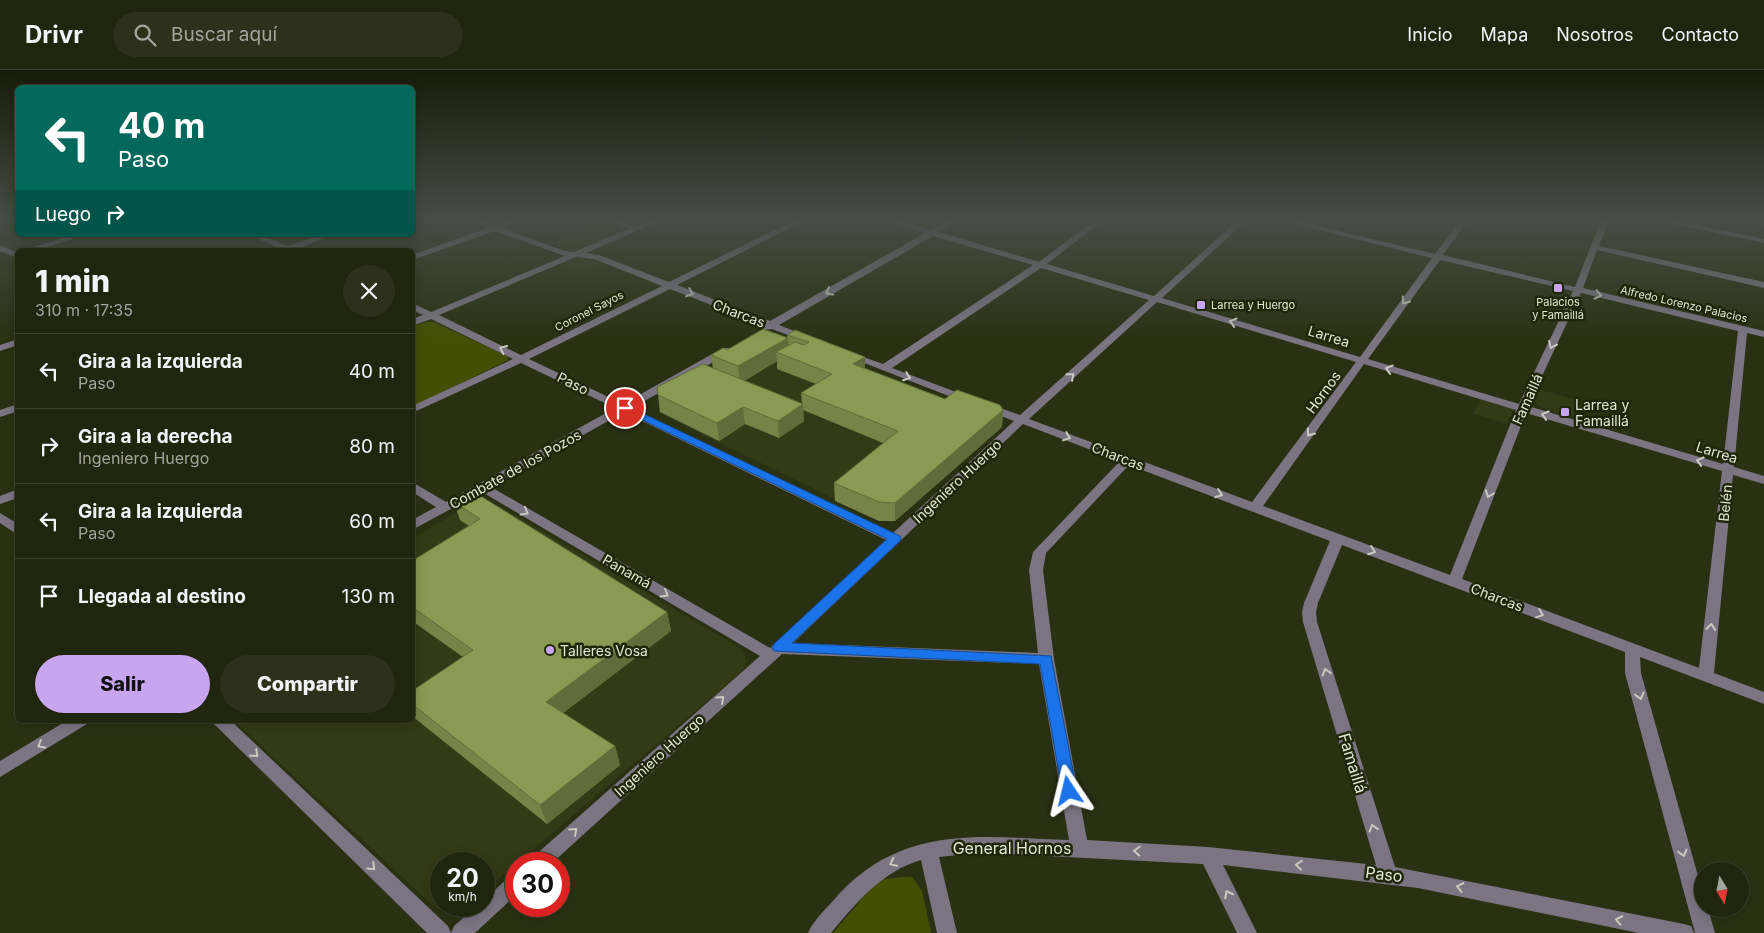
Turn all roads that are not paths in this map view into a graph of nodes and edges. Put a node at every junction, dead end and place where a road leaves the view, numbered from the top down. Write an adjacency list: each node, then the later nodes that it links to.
1 (565, 259): 18 (street)
2 (602, 259): 13 (street, Charcas)
3 (721, 259): 13 (street, Coronel Sayos)
4 (888, 259): 20 (street, one-way to 20)
5 (1023, 259): 12 (street, Larrea)
6 (1046, 259): 12 (street)
7 (1200, 259): 16 (street, Ingeniero Huergo)
8 (1434, 259): 30 (street, Hornos, one-way to 30)
9 (1446, 259): 15 (street, Alfredo Lorenzo Palacios)
10 (1589, 259): 15 (street, Famaillá)
11 (1649, 259): 14 (street)
12 (1040, 264): 16 (street, Larrea); 31 (street)
13 (668, 285): 20 (street, Charcas, one-way to 20); 29 (street, Coronel Sayos)
14 (1764, 285)
15 (1578, 290): 21 (street, Alfredo Lorenzo Palacios, one-way to 21); 33 (street, Famaillá, one-way to 33)
16 (1157, 299): 30 (street, Larrea, one-way to 16); 37 (street, Ingeniero Huergo, one-way to 16)
17 (415, 307): 18 (street, Paso)
18 (432, 314): 19 (street); 29 (street, Paso, one-way to 18)
19 (415, 322)
20 (770, 325): 23 (street); 24 (street, Charcas)
21 (1743, 329): 22 (street, Alfredo Lorenzo Palacios); 39 (street, Belén)
22 (1764, 334)
23 (753, 335)
24 (814, 342)
25 (15, 343): 27 (street)
26 (736, 344): 32 (street, Combate de los Pozos)
27 (0, 348)
28 (840, 352): 31 (street, Charcas)
29 (523, 358): 32 (street, Paso); 35 (street, Coronel Sayos)
30 (1363, 361): 33 (street, Larrea, one-way to 30); 46 (street, Hornos, one-way to 46)
31 (884, 368): 37 (street, Charcas, one-way to 37)
32 (625, 408): 42 (street, Combate de los Pozos); 50 (street, Paso)
33 (1522, 408): 39 (street, Larrea, one-way to 33); 52 (street, Famaillá, one-way to 52)
34 (15, 409): 36 (street)
35 (415, 409)
36 (0, 414)
37 (1021, 420): 38 (street, Charcas, one-way to 38); 50 (street, Ingeniero Huergo)
38 (1127, 460): 46 (street, Charcas, one-way to 46); 55 (street, General Hornos)
39 (1728, 469): 40 (street, Larrea); 56 (street, Belén, one-way to 39)
40 (1764, 480)
41 (415, 488): 45 (street)
42 (483, 488): 45 (street, Combate de los Pozos); 54 (street, Panamá, one-way to 54)
43 (15, 494): 44 (street)
44 (0, 500)
45 (445, 507): 48 (street, Combate de los Pozos)
46 (1255, 507): 51 (street, Charcas)
47 (0, 517): 49 (street)
48 (415, 524)
49 (15, 529)
50 (895, 538): 54 (street, Ingeniero Huergo)
51 (1338, 538): 52 (street, Charcas, one-way to 52); 65 (street, Famaillá, one-way to 51)
52 (1454, 581): 53 (street, Charcas, one-way to 53)
53 (1632, 648): 56 (street, Charcas); 73 (street, one-way to 73)
54 (775, 651): 55 (street); 63 (street, Ingeniero Huergo, one-way to 54)
55 (1046, 659): 61 (street, General Hornos)
56 (1706, 676): 57 (street, Charcas)
57 (1764, 698)
58 (76, 723): 60 (street, one-way to 60)
59 (223, 723): 67 (street, one-way to 67)
60 (0, 770)
61 (1079, 848): 62 (street, General Hornos); 64 (street, Paso, one-way to 61)
62 (928, 850): 69 (street, General Hornos, one-way to 69); 70 (street)
63 (551, 852)
64 (1208, 855): 65 (street, Paso, one-way to 64); 71 (street, one-way to 64)
65 (1388, 874): 72 (street, Paso, one-way to 65)
66 (505, 893): 68 (street)
67 (441, 933)
68 (461, 933)
69 (818, 933)
70 (947, 933)
71 (1247, 933)
72 (1684, 933)
73 (1705, 933)

